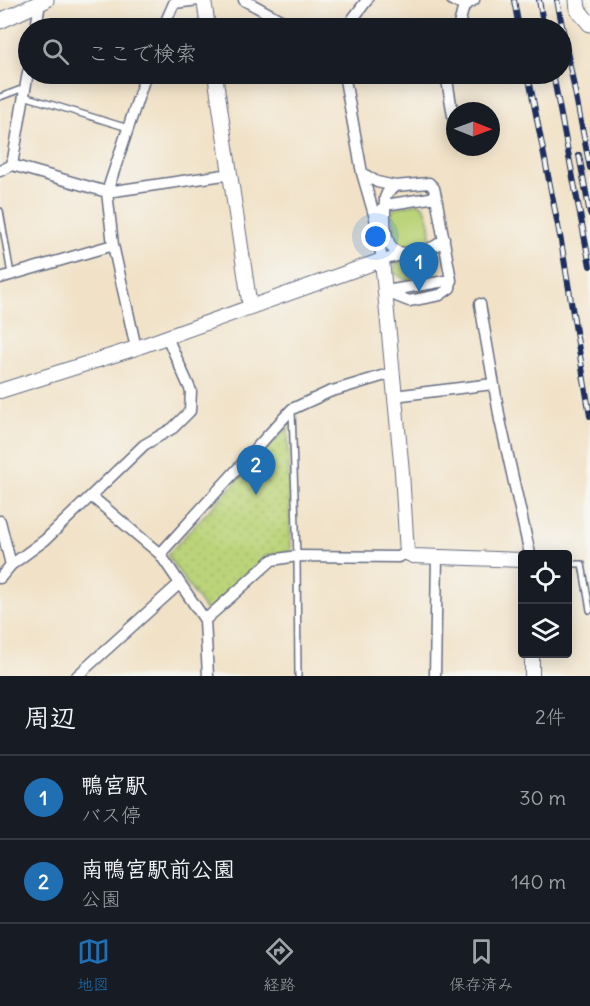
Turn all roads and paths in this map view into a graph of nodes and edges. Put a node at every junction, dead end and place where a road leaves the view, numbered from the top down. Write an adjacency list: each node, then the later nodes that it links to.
1 (202, 0): 10 (street); 11 (street)
2 (244, 0): 12 (street)
3 (367, 0): 13 (street)
4 (452, 0): 8 (street)
5 (474, 0): 8 (street)
6 (577, 0): 16 (main road)
7 (38, 2): 9 (street); 15 (main road)
8 (464, 6): 14 (street)
9 (37, 18)
10 (167, 18)
11 (206, 18)
12 (277, 18)
13 (354, 18)
14 (461, 18)
15 (0, 21)
16 (590, 24)
17 (26, 84): 22 (street)
18 (143, 84): 25 (street)
19 (217, 84): 29 (street)
20 (346, 84): 28 (street)
21 (448, 84): 24 (street)
22 (25, 92): 23 (lane); 25 (lane); 26 (street)
23 (0, 97)
24 (451, 102)
25 (128, 128): 31 (street)
26 (12, 165): 27 (street); 31 (street)
27 (0, 171)
28 (362, 173): 30 (street); 35 (street)
29 (231, 174): 31 (street); 44 (street)
30 (395, 186): 32 (street); 33 (street)
31 (107, 192): 37 (street)
32 (436, 196): 33 (street); 36 (street)
33 (385, 205): 35 (street); 38 (street)
34 (0, 211): 40 (lane)
35 (375, 218): 39 (street)
36 (444, 238): 38 (street); 42 (street)
37 (113, 245): 40 (street); 46 (street)
38 (409, 253): 39 (street)
39 (382, 260): 42 (street); 44 (street)
40 (12, 275): 41 (street)
41 (0, 278)
42 (384, 291): 47 (street)
43 (480, 304): 48 (street)
44 (249, 307): 45 (street)
45 (167, 337): 46 (street); 52 (street)
46 (136, 348): 49 (street)
47 (392, 373): 50 (street); 51 (street)
48 (493, 384): 50 (street); 54 (street)
49 (0, 391)
50 (394, 396): 55 (street)
51 (292, 409): 56 (street); 57 (lane)
52 (91, 496): 56 (street); 61 (street)
53 (0, 521): 61 (street)
54 (529, 550)
55 (407, 553): 57 (street); 58 (street)
56 (160, 554): 63 (street)
57 (297, 556): 65 (street); 69 (lane)
58 (437, 557): 59 (street); 70 (street)
59 (518, 560)
60 (572, 564): 64 (lane)
61 (11, 565): 62 (street)
62 (0, 578)
63 (178, 584): 65 (street); 67 (street)
64 (590, 610)
65 (206, 620): 68 (street)
66 (532, 658): 71 (street)
67 (77, 676)
68 (208, 676)
69 (297, 676)
70 (435, 676)
71 (532, 676)

